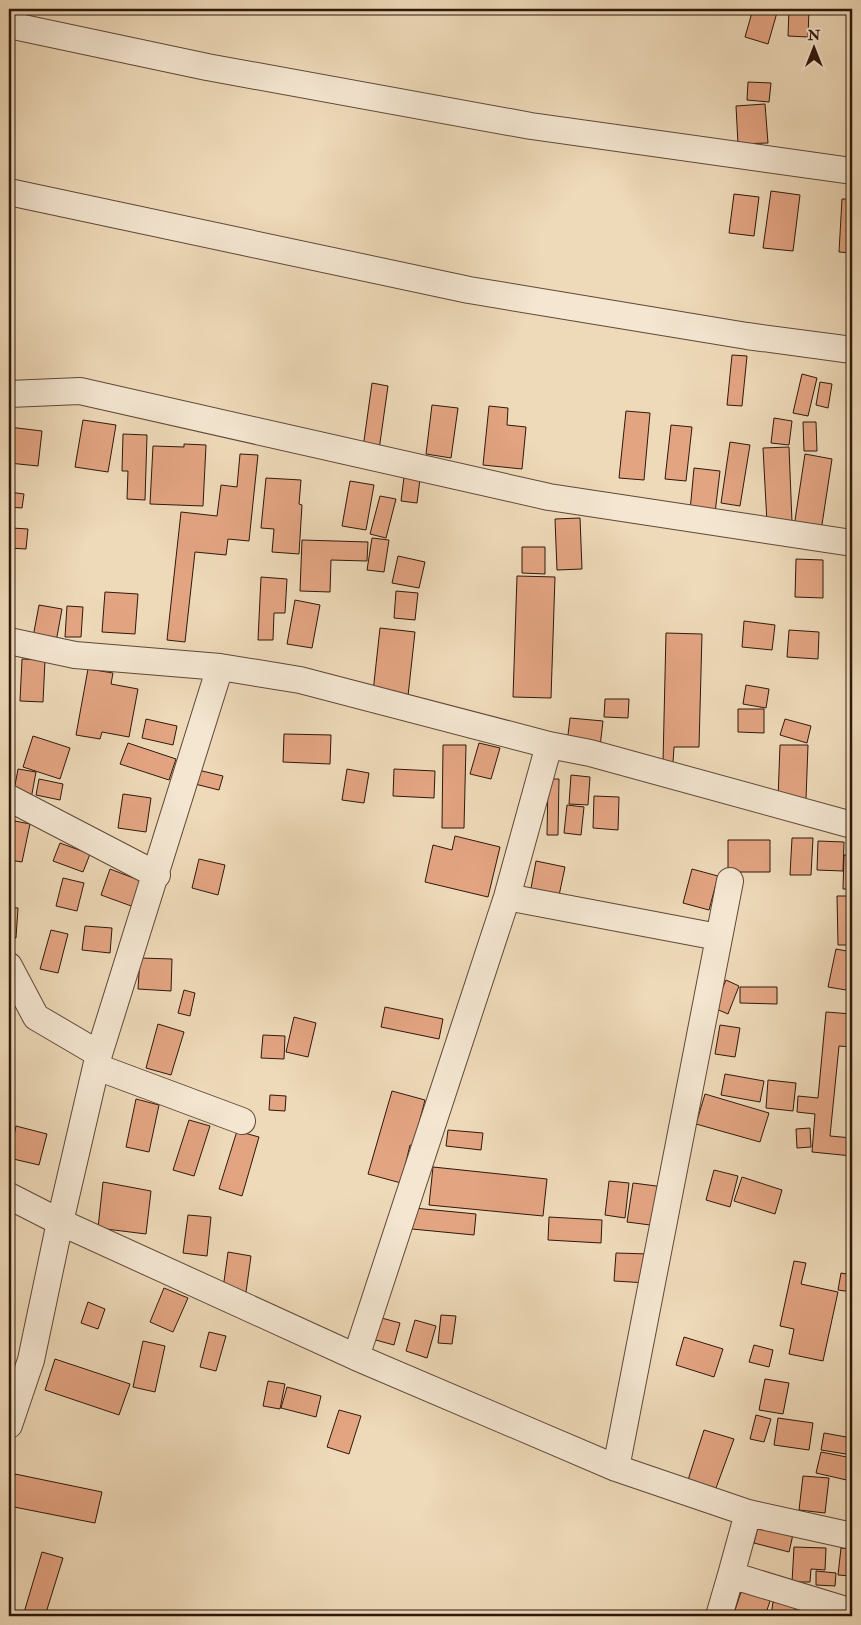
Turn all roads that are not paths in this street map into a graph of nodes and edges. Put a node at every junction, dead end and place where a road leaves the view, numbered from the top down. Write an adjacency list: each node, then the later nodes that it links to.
1 (9, 26): 2 (street)
2 (852, 171)
3 (9, 192): 4 (street)
4 (852, 350)
5 (9, 394): 6 (street)
6 (852, 543)
7 (9, 641): 8 (street)
8 (220, 667): 9 (street); 12 (street)
9 (549, 745): 11 (street); 14 (street)
10 (9, 798): 12 (street)
11 (852, 825)
12 (156, 875): 17 (street)
13 (730, 881): 15 (street)
14 (507, 897): 15 (street); 22 (street)
15 (718, 937): 24 (street)
16 (9, 966): 17 (street)
17 (98, 1060): 18 (street); 20 (street)
18 (242, 1121)
19 (9, 1196): 20 (street)
20 (60, 1222): 21 (street); 22 (street)
21 (20, 1357): 23 (street)
22 (356, 1357): 24 (street)
23 (9, 1425)
24 (616, 1468): 25 (street)
25 (748, 1513): 26 (street); 27 (street)
26 (852, 1536)
27 (731, 1575): 28 (street); 29 (street)
28 (852, 1612)
29 (719, 1616)

